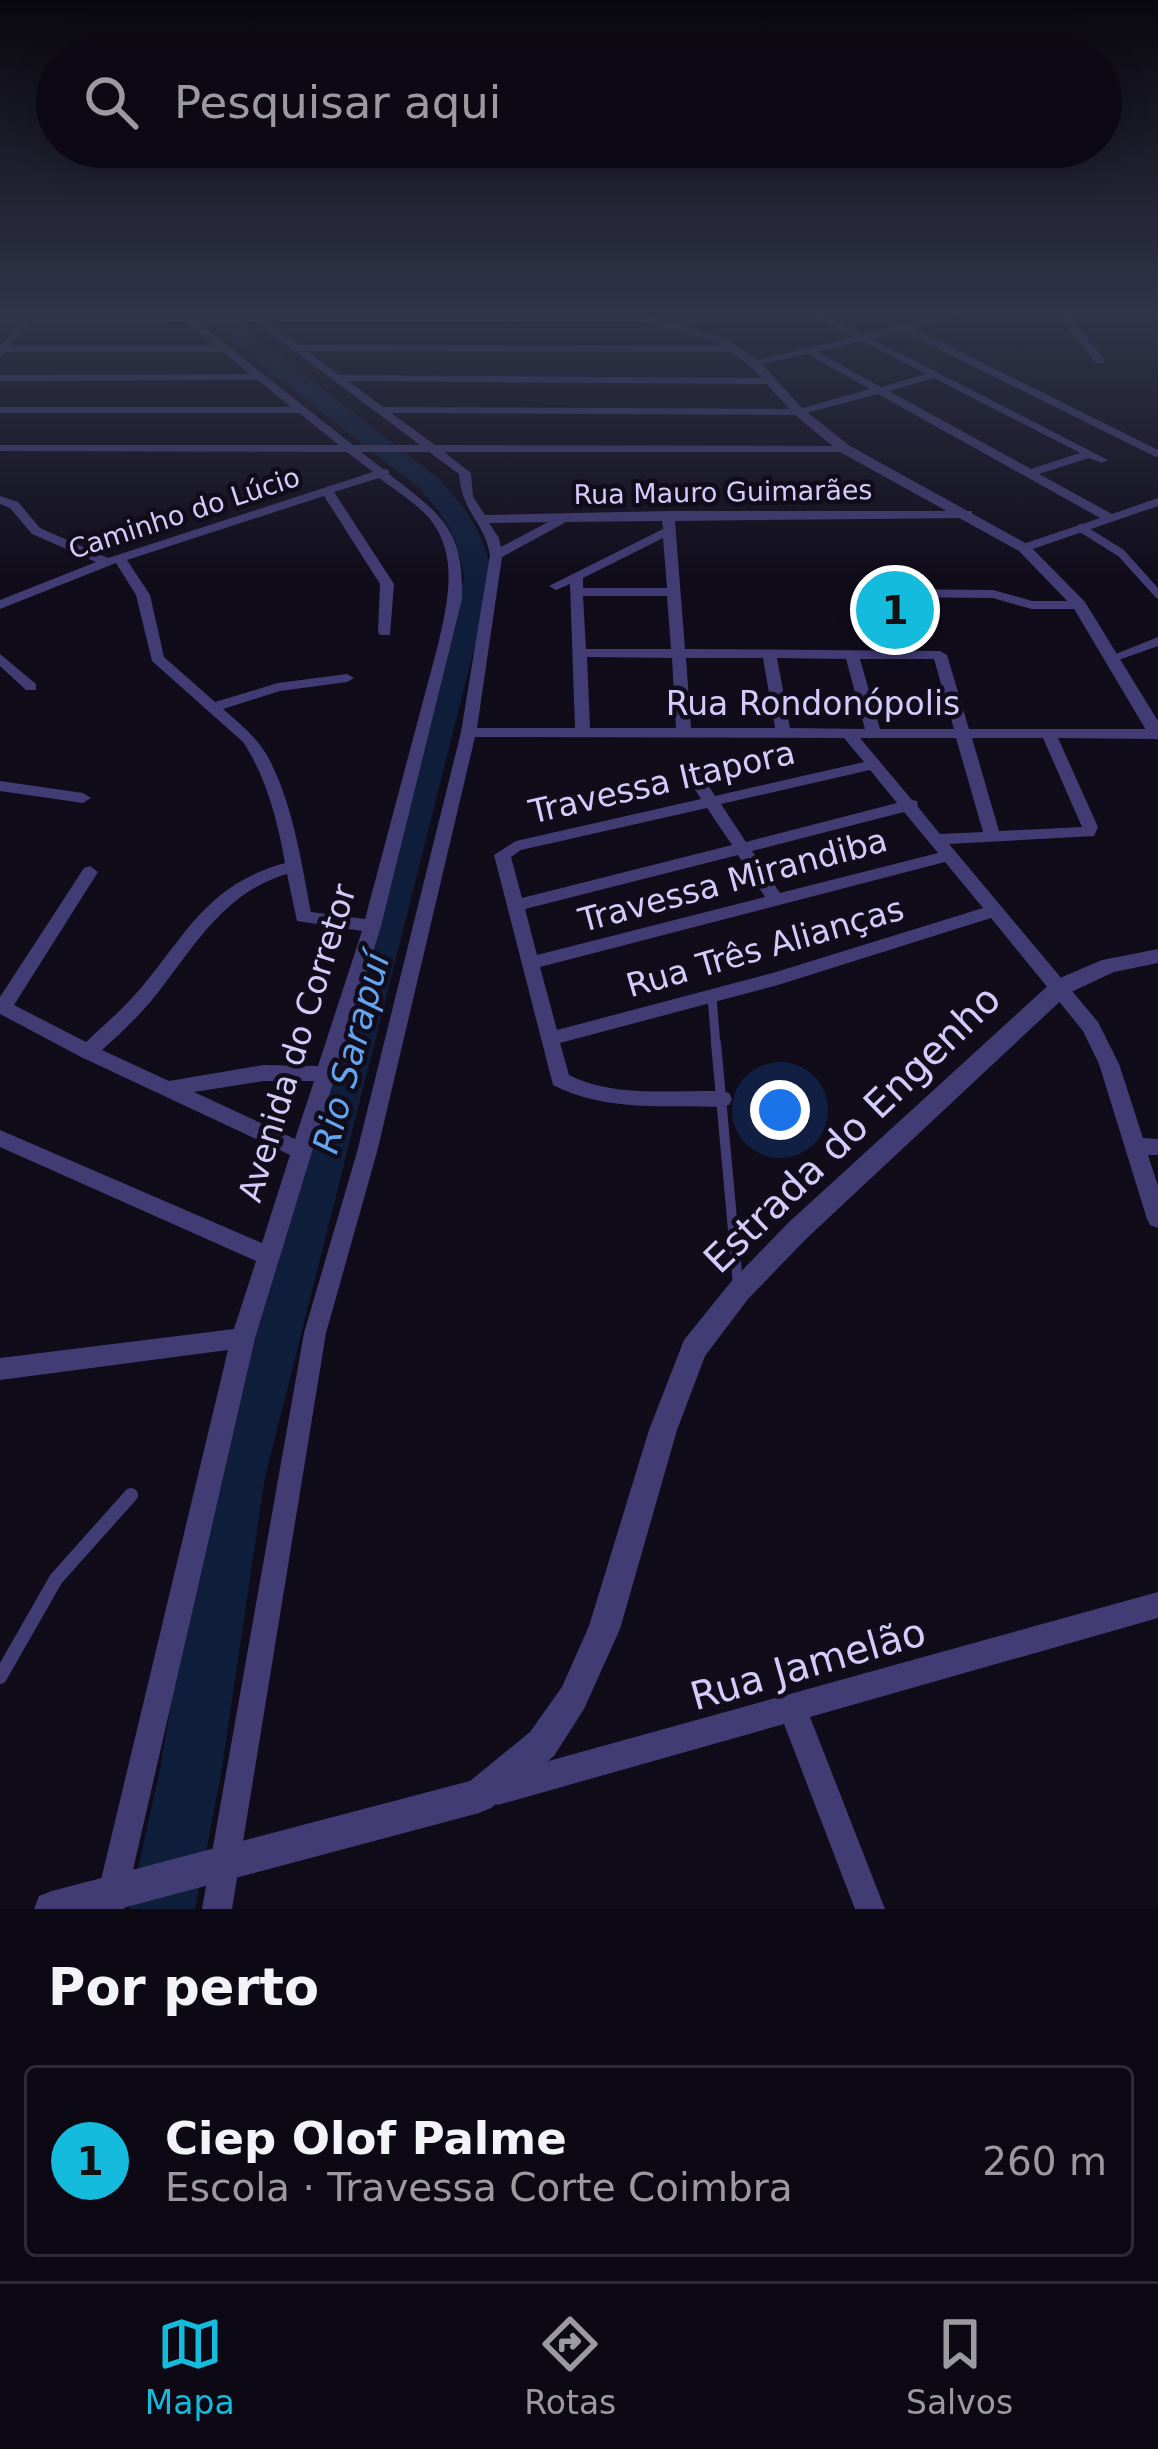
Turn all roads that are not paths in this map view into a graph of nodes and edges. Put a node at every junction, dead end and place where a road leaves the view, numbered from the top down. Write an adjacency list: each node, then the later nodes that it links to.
1 (289, 402): 9 (street, Avenida do Corretor)
2 (368, 402): 10 (street)
3 (790, 402): 11 (street)
4 (837, 402): 11 (street)
5 (900, 402): 18 (street)
6 (988, 402): 18 (street)
7 (1053, 402): 16 (street)
8 (0, 410): 9 (street)
9 (298, 410): 13 (street, Avenida do Corretor)
10 (379, 410): 11 (street); 14 (street)
11 (799, 412): 15 (street)
12 (0, 448): 13 (street)
13 (360, 448): 14 (street); 17 (street, Avenida do Corretor)
14 (419, 448): 15 (street); 25 (street)
15 (845, 449): 22 (street)
16 (1158, 454)
17 (385, 472): 19 (street, Caminho do Lúcio); 72 (street, Avenida do Corretor)
18 (1031, 473): 24 (street)
19 (327, 491): 30 (street, Caminho do Lúcio); 38 (street)
20 (0, 500): 30 (street)
21 (1158, 502): 24 (street)
22 (968, 514): 26 (street, Rua Mauro Guimarães); 28 (street)
23 (565, 518): 25 (street, Rua Mauro Guimarães); 26 (street, Rua Mauro Guimarães); 29 (street)
24 (1110, 518): 27 (street)
25 (478, 519): 29 (street)
26 (669, 523): 31 (street); 33 (street)
27 (1081, 529): 28 (street); 35 (lane)
28 (1024, 548): 37 (street)
29 (496, 555): 52 (street)
30 (114, 561): 36 (street, Caminho do Lúcio); 48 (street)
31 (578, 584): 32 (street); 33 (street); 40 (street)
32 (556, 586)
33 (670, 592): 41 (street)
34 (888, 593): 37 (lane)
35 (1158, 595)
36 (0, 605)
37 (1079, 605): 45 (street)
38 (385, 632)
39 (1158, 640): 45 (street)
40 (580, 653): 41 (street); 53 (street)
41 (677, 654): 42 (street); 50 (street)
42 (769, 654): 43 (street); 49 (street)
43 (852, 654): 51 (street); 55 (street)
44 (0, 658): 47 (street)
45 (1113, 658): 57 (street)
46 (347, 678): 48 (street)
47 (31, 686)
48 (210, 708): 67 (street)
49 (783, 730): 50 (street, Rua Rondonópolis); 54 (street, Rua Rondonópolis)
50 (684, 731): 53 (street, Rua Rondonópolis)
51 (873, 731): 54 (street, Rua Rondonópolis); 55 (street, Rua Rondonópolis)
52 (469, 732): 53 (street, Rua Rondonópolis); 97 (street)
53 (583, 732)
54 (848, 732): 58 (street)
55 (964, 734): 56 (street, Rua Rondonópolis); 64 (street)
56 (1049, 734): 57 (street, Rua Rondonópolis); 64 (street, Travessa Mirandiba)
57 (1158, 735)
58 (876, 764): 62 (street, Travessa Itapora); 63 (street)
59 (695, 777): 62 (street)
60 (0, 786): 61 (street)
61 (83, 798)
62 (712, 802): 66 (street); 70 (street, Travessa Itapora)
63 (911, 805): 65 (street); 66 (street)
64 (993, 838): 65 (street, Travessa Mirandiba)
65 (944, 847): 69 (street, Travessa Mirandiba); 71 (street)
66 (742, 848): 69 (street); 70 (street)
67 (293, 866): 72 (street); 79 (street)
68 (90, 872): 77 (street)
69 (775, 898): 74 (street, Travessa Mirandiba)
70 (515, 906): 74 (street, Travessa Itapora)
71 (996, 910): 75 (street); 76 (street, Rua Três Alianças)
72 (372, 926): 80 (street, Avenida do Corretor)
73 (1158, 956): 75 (street, Estrada do Engenho)
74 (530, 963): 78 (street, Travessa Itapora)
75 (1061, 987): 84 (street); 89 (street, Estrada do Engenho)
76 (712, 997): 78 (street, Rua Três Alianças); 82 (lane)
77 (2, 1006): 79 (street)
78 (550, 1039): 82 (street, Travessa Itapora)
79 (88, 1052): 81 (street)
80 (326, 1074): 81 (street); 86 (street, Avenida do Corretor)
81 (167, 1089): 86 (street)
82 (722, 1100): 89 (lane)
83 (0, 1138): 88 (street)
84 (1133, 1146): 85 (street); 87 (street)
85 (1158, 1148)
86 (302, 1151): 88 (street, Avenida do Corretor)
87 (1158, 1219)
88 (268, 1256): 90 (street, Avenida do Corretor)
89 (739, 1291): 96 (street, Estrada do Engenho)
90 (243, 1338): 91 (street); 98 (street, Avenida do Corretor)
91 (0, 1370)
92 (131, 1495): 94 (lane)
93 (1158, 1606): 95 (street, Rua Jamelão)
94 (0, 1677)
95 (793, 1710): 96 (street, Rua Jamelão); 101 (street)
96 (479, 1796): 97 (street, Estrada do Engenho)
97 (212, 1867): 98 (street, Estrada do Engenho); 100 (street)
98 (121, 1896): 99 (street, Estrada do Engenho)
99 (52, 1909)
100 (217, 1909)
101 (870, 1909)

